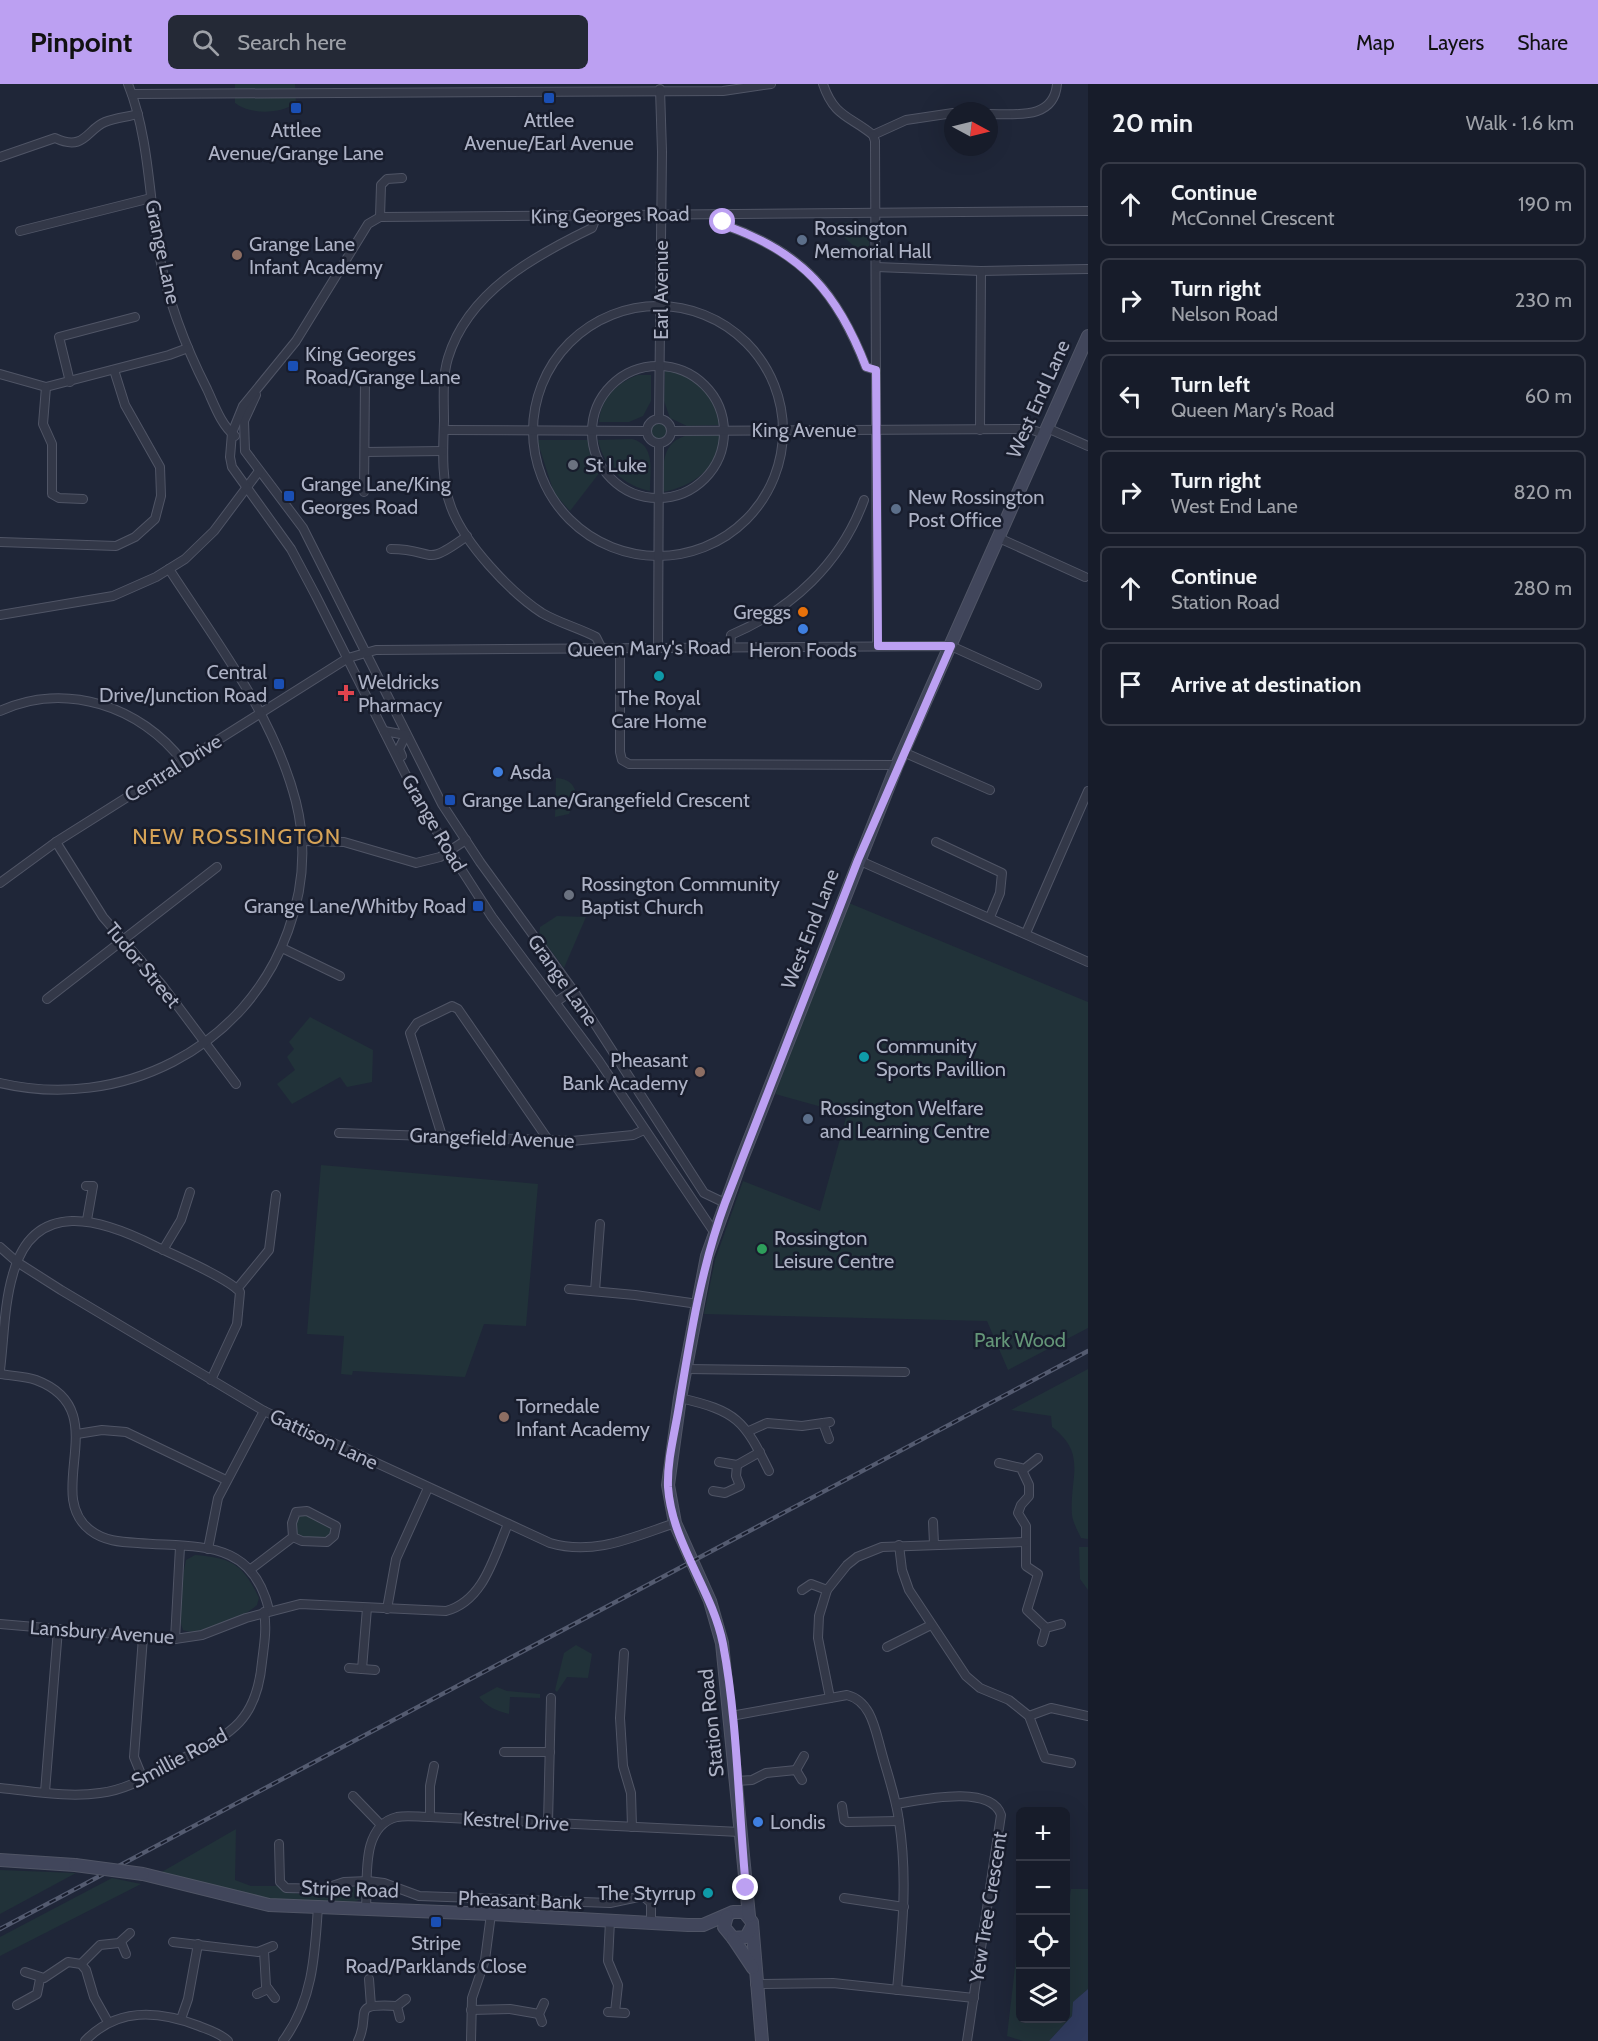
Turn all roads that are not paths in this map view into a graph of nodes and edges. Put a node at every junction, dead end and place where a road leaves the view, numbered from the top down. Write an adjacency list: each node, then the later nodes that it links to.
1 (128, 84): 6 (street, Grange Lane)
2 (771, 84): 5 (street)
3 (823, 84): 10 (street)
4 (1057, 84): 9 (street)
5 (660, 89): 6 (street); 18 (street, Earl Avenue)
6 (132, 94): 8 (street, Grange Lane)
7 (944, 113): 10 (street)
8 (138, 114): 11 (street); 13 (street, Grange Lane)
9 (998, 114)
10 (873, 135): 16 (street)
11 (0, 157)
12 (402, 178): 19 (street)
13 (151, 198): 20 (street); 27 (street, Grange Lane)
14 (1088, 211): 16 (street, King Georges Road)
15 (721, 214): 16 (street, King Georges Road); 18 (street, King Georges Road); 30 (street)
16 (875, 214): 21 (street)
17 (597, 215): 18 (street, King Georges Road); 19 (street, King Georges Road); 38 (street)
18 (661, 215): 24 (street, Earl Avenue)
19 (380, 217): 36 (street)
20 (20, 231)
21 (876, 267): 23 (street); 30 (street)
22 (1088, 269): 23 (street)
23 (981, 271): 44 (street)
24 (662, 307): 28 (street, Earl Avenue); 39 (street); 42 (street)
25 (135, 317): 33 (street)
26 (1088, 336): 47 (street, West End Lane)
27 (188, 348): 29 (street); 35 (street, Grange Lane)
28 (661, 366): 37 (street, Earl Avenue); 40 (street); 41 (street)
29 (114, 370): 33 (street); 62 (street)
30 (876, 370): 43 (street)
31 (0, 374): 34 (street)
32 (365, 379): 53 (street)
33 (69, 382): 34 (street)
34 (46, 387): 58 (street)
35 (219, 413): 36 (street); 48 (street, Grange Lane)
36 (243, 413): 48 (street, Grange Road); 49 (street)
37 (659, 418): 45 (street); 46 (street)
38 (444, 430): 39 (street); 52 (street)
39 (529, 430): 40 (street); 64 (street)
40 (593, 430): 45 (street); 57 (street)
41 (724, 430): 42 (street, King Avenue); 46 (street, King Avenue); 57 (street)
42 (785, 430): 43 (street, King Avenue); 64 (street)
43 (876, 430): 44 (street, King Avenue); 68 (street)
44 (980, 430): 47 (street, King Avenue)
45 (646, 431): 50 (street)
46 (671, 431): 50 (street)
47 (1045, 431): 51 (street, King Avenue); 61 (street, West End Lane)
48 (231, 433): 49 (street, Grange Lane); 55 (street, Grange Road)
49 (243, 440): 54 (street, Grange Lane)
50 (659, 443): 57 (street)
51 (1088, 446)
52 (443, 451): 53 (street); 60 (street)
53 (365, 452): 56 (street)
54 (259, 471): 55 (street); 74 (street, Grange Lane)
55 (245, 487): 65 (street); 75 (street, Grange Road)
56 (364, 492)
57 (659, 498): 64 (street)
58 (82, 499)
59 (864, 500): 70 (street)
60 (467, 536): 63 (street); 71 (street)
61 (999, 537): 66 (street); 69 (street, West End Lane)
62 (0, 542)
63 (392, 549)
64 (659, 557): 73 (street)
65 (169, 569): 67 (street); 78 (street)
66 (1085, 577)
67 (0, 615)
68 (878, 646): 69 (street, Queen Mary's Road); 70 (street, Queen Mary's Road)
69 (951, 646): 76 (street); 81 (street, West End Lane)
70 (730, 648): 73 (street, Queen Mary's Road)
71 (602, 649): 72 (street, Queen Mary's Road); 74 (street, Queen Mary's Road)
72 (620, 649): 73 (street, Queen Mary's Road); 83 (street)
73 (658, 649)
74 (364, 652): 75 (street, Queen Mary's Road); 80 (street, Grange Lane)
75 (348, 658): 78 (street, Central Drive); 79 (street, Grange Road)
76 (1037, 685)
77 (0, 711): 82 (street)
78 (261, 712): 82 (street, Central Drive); 88 (street)
79 (384, 731): 80 (street); 84 (street, Grange Road)
80 (405, 735): 84 (street, Grange Lane); 87 (street, Grange Lane)
81 (903, 752): 83 (street, West End Lane); 85 (street)
82 (183, 762): 89 (street, Central Drive)
83 (897, 765): 92 (street, West End Lane)
84 (410, 782): 91 (street, Grange Road)
85 (990, 790)
86 (1088, 791): 96 (street)
87 (466, 840): 91 (street); 101 (street, Grange Lane)
88 (302, 841): 91 (street); 98 (street)
89 (56, 842): 94 (street, Central Drive); 97 (street, Tudor Street)
90 (936, 842): 95 (street)
91 (448, 852): 103 (street, Grange Road)
92 (858, 860): 95 (street); 115 (street, West End Lane)
93 (217, 867): 97 (street)
94 (0, 883)
95 (990, 917): 96 (street)
96 (1026, 933): 99 (street)
97 (123, 939): 102 (street); 104 (street, Tudor Street)
98 (282, 948): 100 (street); 104 (street)
99 (1088, 962)
100 (340, 975)
101 (573, 990): 103 (street); 107 (street, Grange Lane)
102 (47, 999)
103 (556, 1002): 108 (street, Grange Road)
104 (205, 1043): 105 (street); 106 (street, Tudor Street)
105 (0, 1083)
106 (236, 1084)
107 (660, 1124): 108 (street); 115 (street, Grange Lane)
108 (645, 1132): 111 (street, Grangefield Avenue); 118 (street, Grange Road)
109 (339, 1133): 110 (street, Grangefield Avenue)
110 (442, 1136): 111 (street, Grangefield Avenue); 111 (street)
111 (549, 1141)
112 (86, 1186): 116 (street)
113 (190, 1192): 120 (street)
114 (276, 1195): 122 (street)
115 (725, 1203): 118 (street, West End Lane)
116 (87, 1220): 120 (street); 121 (street)
117 (600, 1224): 124 (street)
118 (714, 1232): 125 (street, West End Lane)
119 (0, 1247): 121 (street, Gattison Lane)
120 (163, 1250): 122 (street)
121 (17, 1262): 127 (street); 129 (street, Gattison Lane)
122 (237, 1289): 129 (street)
123 (569, 1289): 124 (street)
124 (595, 1291): 125 (street)
125 (698, 1304): 126 (street, West End Lane)
126 (685, 1369): 128 (street); 130 (street, West End Lane)
127 (0, 1372): 133 (street)
128 (905, 1372)
129 (211, 1380): 131 (street, Gattison Lane)
130 (680, 1398): 132 (street); 146 (street, West End Lane)
131 (264, 1411): 142 (street); 143 (street, Gattison Lane)
132 (749, 1431): 134 (street); 135 (street)
133 (77, 1434): 142 (street); 152 (street)
134 (829, 1439)
135 (760, 1452): 139 (street); 141 (street)
136 (1038, 1458): 140 (street)
137 (719, 1462): 139 (street)
138 (999, 1462): 140 (street)
139 (737, 1465): 144 (street)
140 (1023, 1470): 149 (street)
141 (769, 1471)
142 (226, 1480): 153 (street)
143 (428, 1488): 147 (street, Gattison Lane); 159 (street)
144 (713, 1491)
145 (933, 1522): 150 (street)
146 (675, 1523): 147 (street, Gattison Lane); 154 (street, West End Lane)
147 (508, 1524): 159 (street, Lansbury Avenue)
148 (293, 1537): 148 (street); 155 (street)
149 (1025, 1542): 150 (street); 164 (street)
150 (934, 1544): 151 (street)
151 (900, 1545): 157 (street); 163 (street)
152 (180, 1547): 153 (street); 168 (street)
153 (208, 1549): 155 (street)
154 (690, 1561): 178 (street, Station Road)
155 (251, 1569): 160 (street)
156 (802, 1590): 157 (street)
157 (827, 1590): 177 (street)
158 (367, 1608): 159 (street, Lansbury Avenue); 160 (street, Lansbury Avenue); 174 (street)
159 (387, 1609)
160 (266, 1611): 168 (street, Lansbury Avenue); 187 (street, Smillie Road)
161 (0, 1624): 165 (street, Lansbury Avenue)
162 (1061, 1624): 164 (street)
163 (931, 1625): 169 (street); 179 (street)
164 (1046, 1628): 170 (street)
165 (58, 1629): 167 (street, Lansbury Avenue); 191 (street)
166 (892, 1633): 169 (street)
167 (143, 1637): 168 (street, Lansbury Avenue); 187 (street)
168 (175, 1639)
169 (897, 1642): 171 (street)
170 (1042, 1642)
171 (887, 1647)
172 (624, 1653): 199 (street)
173 (349, 1668): 174 (street)
174 (362, 1669): 175 (street)
175 (375, 1670)
176 (551, 1698): 182 (street)
177 (830, 1698): 178 (street); 193 (street)
178 (731, 1716): 189 (street, Station Road)
179 (1029, 1716): 180 (street); 184 (street)
180 (1088, 1716)
181 (504, 1752): 182 (street)
182 (550, 1752): 197 (street)
183 (804, 1756): 186 (street)
184 (1071, 1763)
185 (434, 1766): 195 (street)
186 (796, 1770): 188 (street); 189 (street)
187 (143, 1779): 191 (street, Smillie Road)
188 (802, 1780)
189 (737, 1781): 200 (street, Station Road)
190 (0, 1788): 191 (street, Smillie Road)
191 (45, 1792)
192 (353, 1796): 198 (street)
193 (896, 1804): 196 (street); 233 (street, Yew Tree Crescent)
194 (842, 1806): 196 (street)
195 (430, 1817): 197 (street, Kestrel Drive); 198 (street, Kestrel Drive)
196 (899, 1821): 207 (street)
197 (548, 1823): 199 (street, Kestrel Drive)
198 (381, 1825): 203 (street)
199 (632, 1827): 200 (street, Kestrel Drive)
200 (740, 1832): 204 (street, Station Road)
201 (279, 1844): 203 (street)
202 (0, 1860): 206 (street, Stripe Road, bridge)
203 (368, 1881): 208 (street); 213 (street, Pheasant Bank)
204 (746, 1888): 210 (street); 212 (street, Station Road)
205 (844, 1898): 207 (street)
206 (318, 1906): 208 (street, Stripe Road); 245 (street)
207 (904, 1907): 229 (street)
208 (366, 1908): 209 (street, Stripe Road)
209 (491, 1914): 211 (street, Stripe Road); 238 (street)
210 (728, 1915): 212 (street); 214 (street, Stripe Road); 216 (street)
211 (610, 1921): 213 (street, Stripe Road); 239 (street)
212 (751, 1921): 216 (street); 225 (street, Station Road)
213 (651, 1923): 214 (street, Stripe Road)
214 (704, 1925): 216 (street, Stripe Road)
215 (130, 1933): 217 (street)
216 (731, 1937): 225 (street)
217 (121, 1942): 222 (street); 223 (street)
218 (173, 1942): 219 (street)
219 (198, 1944): 221 (street); 241 (street)
220 (273, 1946): 221 (street)
221 (264, 1951): 228 (street)
222 (126, 1954)
223 (81, 1964): 226 (street); 242 (street)
224 (25, 1972): 226 (street)
225 (755, 1978): 229 (street); 248 (street, Station Road)
226 (40, 1979): 235 (street)
227 (369, 1979): 236 (street)
228 (268, 1989): 230 (street); 231 (street)
229 (897, 1990): 233 (street)
230 (257, 1994)
231 (275, 1998)
232 (406, 1998): 237 (street)
233 (974, 1998): 249 (street, Yew Tree Crescent)
234 (544, 2003): 238 (street)
235 (17, 2005)
236 (371, 2006): 237 (street); 246 (street)
237 (397, 2006): 240 (street)
238 (471, 2010): 247 (street)
239 (625, 2013)
240 (399, 2018)
241 (180, 2019): 242 (street); 244 (street)
242 (108, 2022): 243 (street)
243 (85, 2041)
244 (228, 2041)
245 (283, 2041)
246 (358, 2041)
247 (471, 2041)
248 (762, 2041)
249 (967, 2041)

